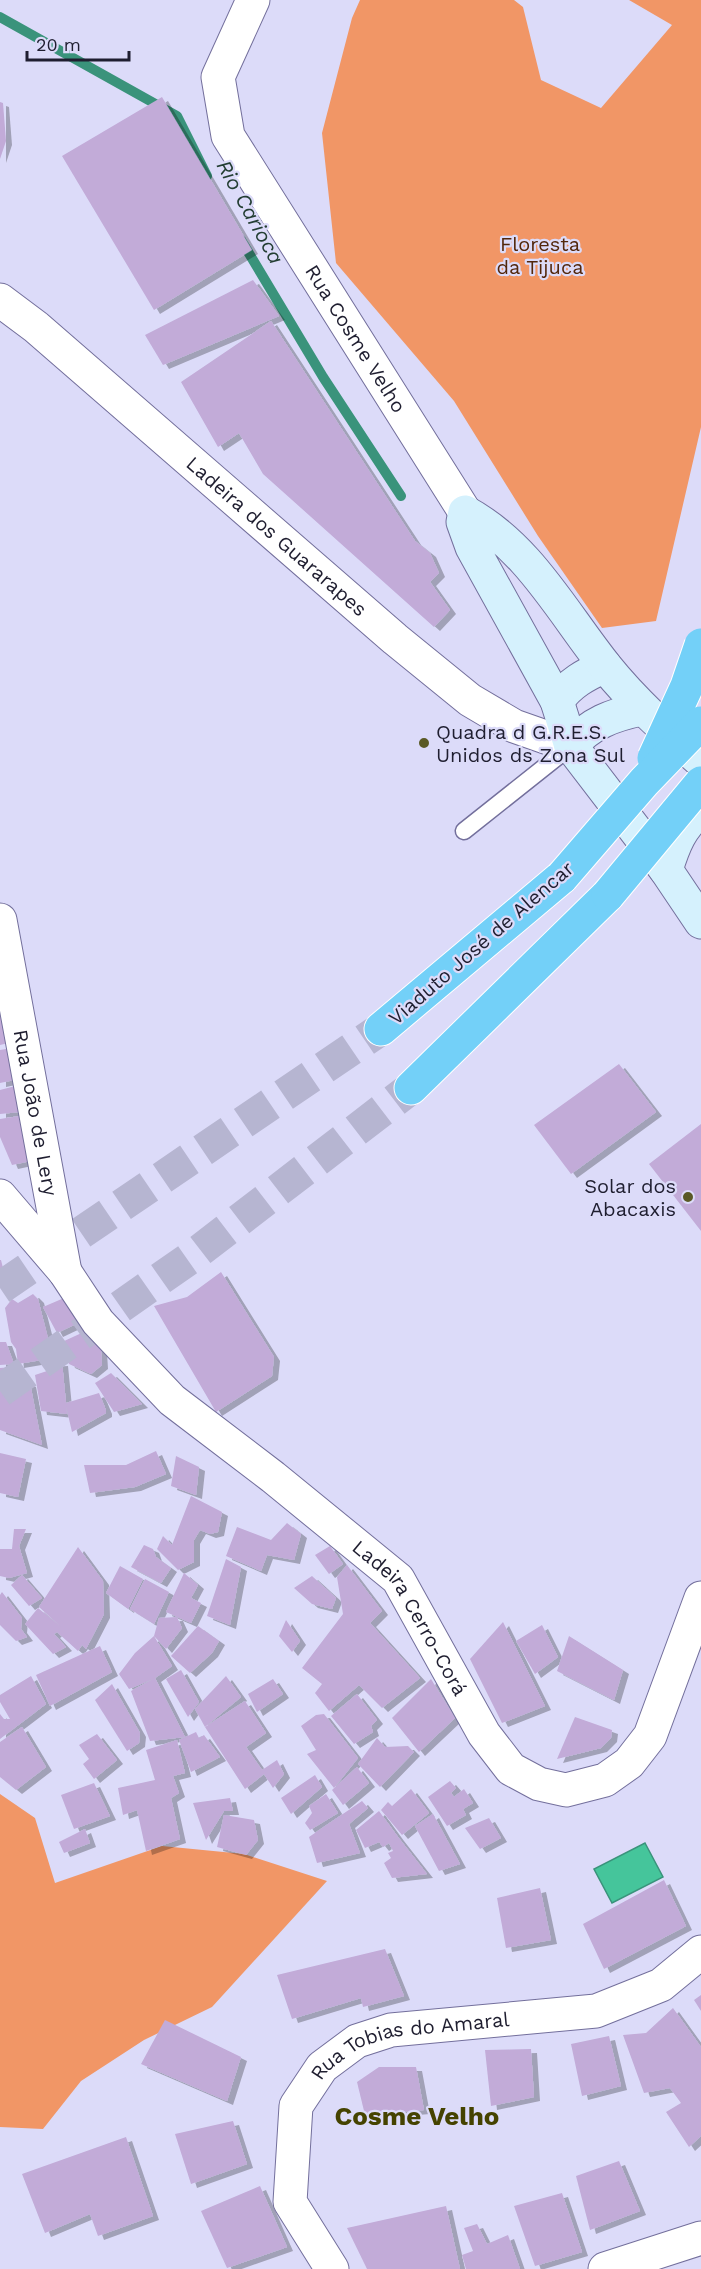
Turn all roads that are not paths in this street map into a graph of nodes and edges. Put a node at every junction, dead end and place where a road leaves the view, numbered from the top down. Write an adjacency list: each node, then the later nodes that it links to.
1 (253, 0): 3 (street, Rua Cosme Velho)
2 (0, 300): 9 (street, Ladeira dos Guararapes)
3 (465, 512): 5 (street, Rua Cosme Velho); 6 (street, Rua Cosme Velho)
4 (701, 645): 11 (highway, bridge)
5 (605, 666): 6 (street); 7 (street, Rua Cosme Velho)
6 (557, 701): 9 (street, Rua Cosme Velho)
7 (641, 709): 9 (street); 10 (street, Rua Cosme Velho)
8 (701, 723): 11 (highway, Viaduto José de Alencar, bridge)
9 (571, 746): 14 (lane); 15 (street, Rua Cosme Velho)
10 (701, 761)
11 (644, 782): 18 (highway, Viaduto José de Alencar, bridge)
12 (701, 783): 19 (highway, bridge)
13 (701, 812): 15 (street)
14 (464, 831)
15 (666, 870): 17 (street, Rua Cosme Velho)
16 (0, 920): 21 (street, Rua João de Lery)
17 (701, 922)
18 (381, 1029)
19 (411, 1088)
20 (0, 1196): 21 (street, Ladeira Cerro-Corá)
21 (65, 1272): 22 (street, Ladeira Cerro-Corá)
22 (701, 1598)
23 (701, 1952): 25 (street, Rua Tobias do Amaral)
24 (701, 2238): 26 (street)
25 (332, 2269)
26 (605, 2269)

